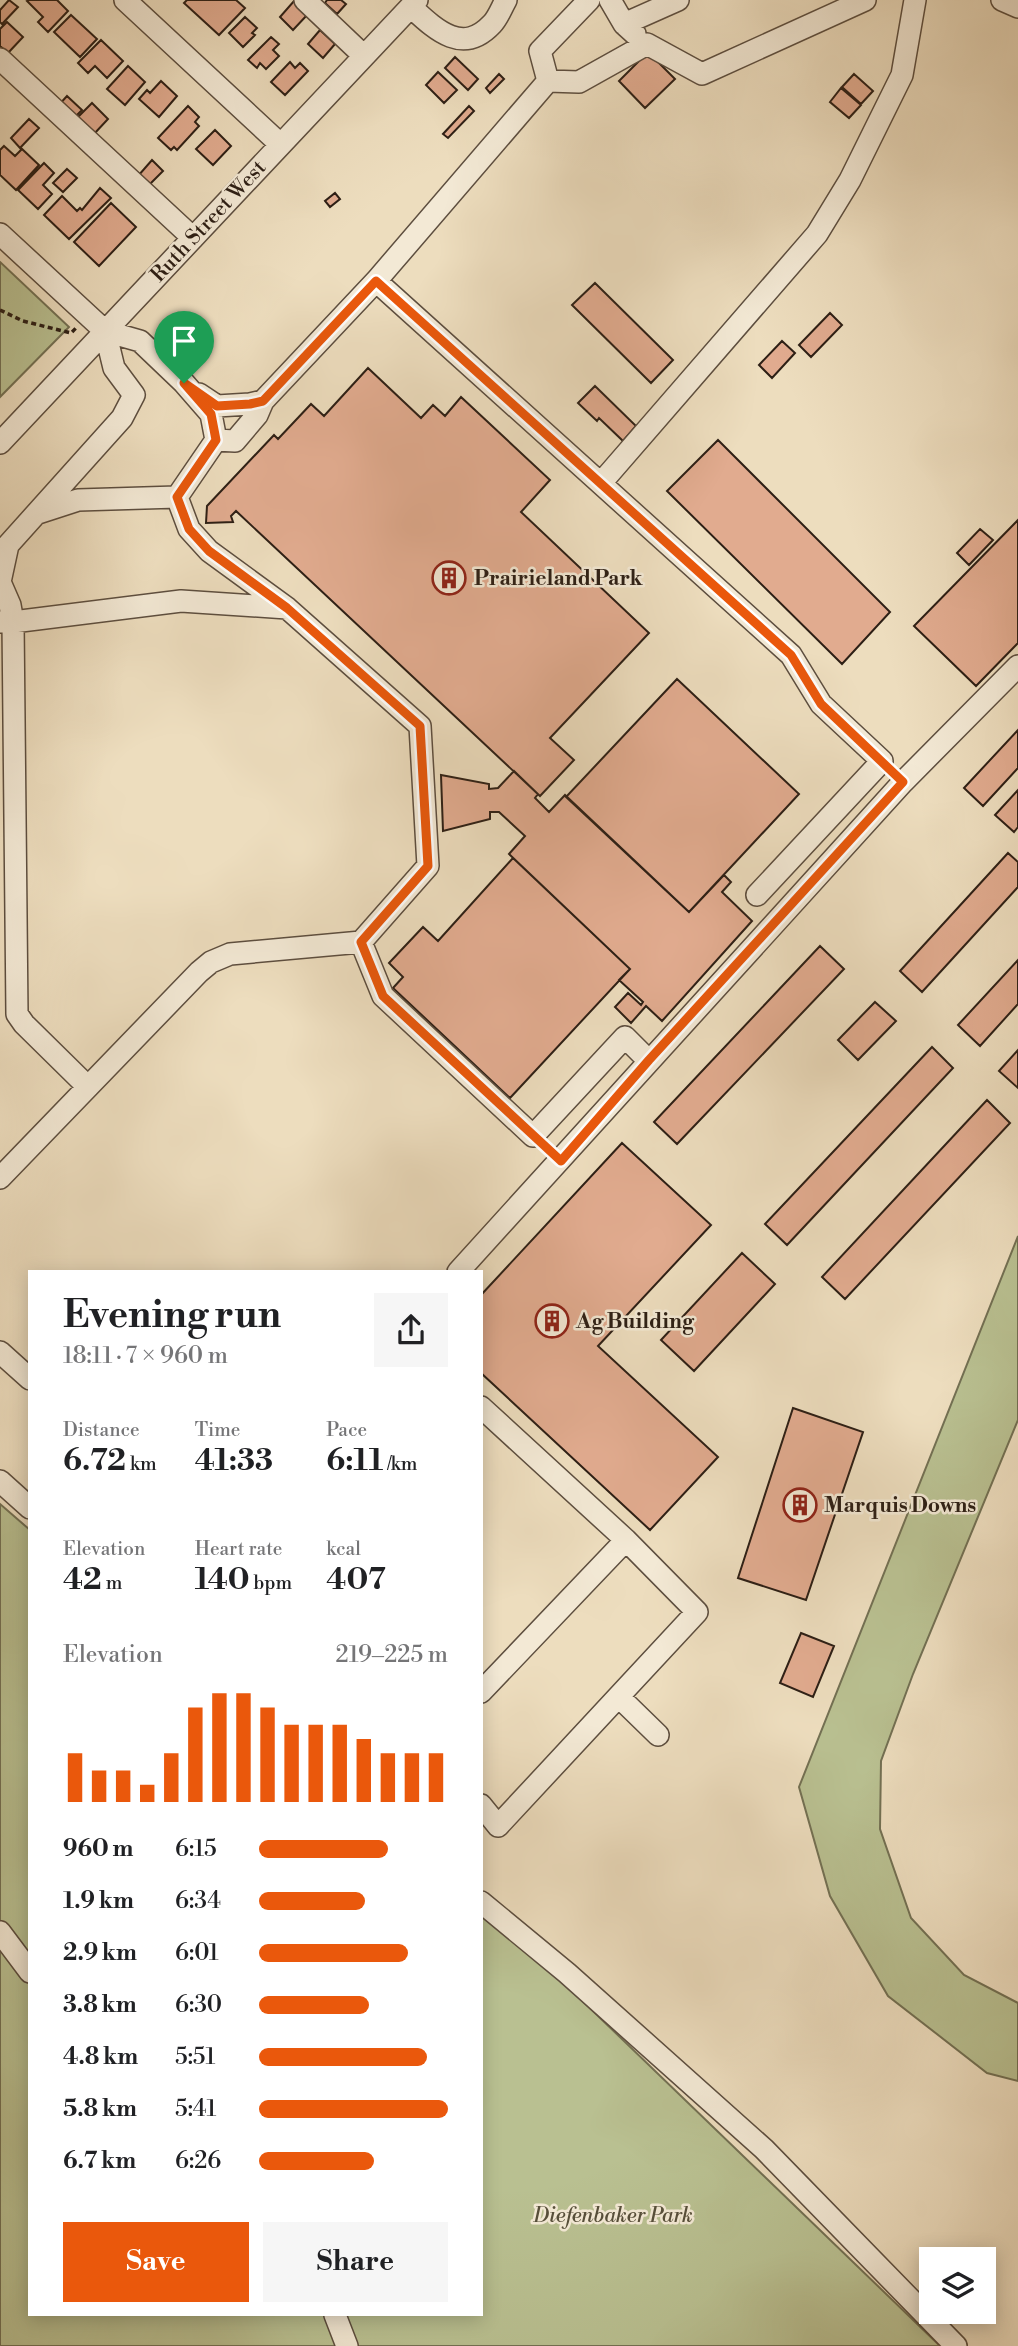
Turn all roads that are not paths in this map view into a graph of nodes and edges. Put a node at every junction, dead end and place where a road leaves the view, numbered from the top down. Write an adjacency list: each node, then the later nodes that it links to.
1 (125, 0): 17 (street)
2 (305, 0): 14 (street)
3 (506, 0): 10 (street)
4 (589, 0): 16 (street)
5 (610, 0): 12 (street)
6 (678, 0): 12 (street)
7 (864, 0): 13 (street)
8 (915, 0): 26 (street)
9 (1002, 0): 11 (street)
10 (414, 4): 14 (street, Ruth Street West)
11 (1018, 7)
12 (624, 24): 13 (street)
13 (647, 44): 16 (street)
14 (364, 56): 17 (street, Ruth Street West)
15 (0, 59): 19 (street)
16 (548, 81): 20 (street)
17 (280, 144): 19 (street, Ruth Street West)
18 (0, 234): 21 (street)
19 (193, 238): 21 (street, Ruth Street West)
20 (376, 281): 23 (street); 26 (street)
21 (105, 331): 22 (street); 25 (street, Ruth Street West); 28 (street)
22 (184, 383): 23 (street); 24 (street)
23 (263, 401): 24 (street)
24 (216, 440): 27 (street)
25 (0, 443)
26 (601, 483): 32 (street)
27 (177, 497): 28 (street); 29 (street)
28 (36, 514): 30 (street)
29 (287, 608): 30 (street); 35 (street)
30 (6, 622): 37 (street)
31 (1018, 666): 33 (street)
32 (882, 761): 33 (street); 34 (street)
33 (903, 782): 36 (street)
34 (757, 895)
35 (361, 942): 37 (street); 38 (street)
36 (649, 1060): 38 (street); 39 (street)
37 (87, 1086): 40 (street)
38 (533, 1136): 39 (street)
39 (561, 1161): 41 (street)
40 (0, 1178)
41 (460, 1270)
42 (0, 1352): 43 (street)
43 (28, 1377)
44 (483, 1409): 47 (street)
45 (0, 1481): 46 (street)
46 (28, 1506)
47 (626, 1540): 48 (street); 49 (street)
48 (483, 1690)
49 (619, 1696): 50 (street); 51 (street)
50 (658, 1735)
51 (483, 1807)
52 (483, 1904): 57 (street)
53 (0, 1932): 54 (street)
54 (28, 1969)
55 (335, 2316): 56 (street)
56 (347, 2346)
57 (956, 2346)

